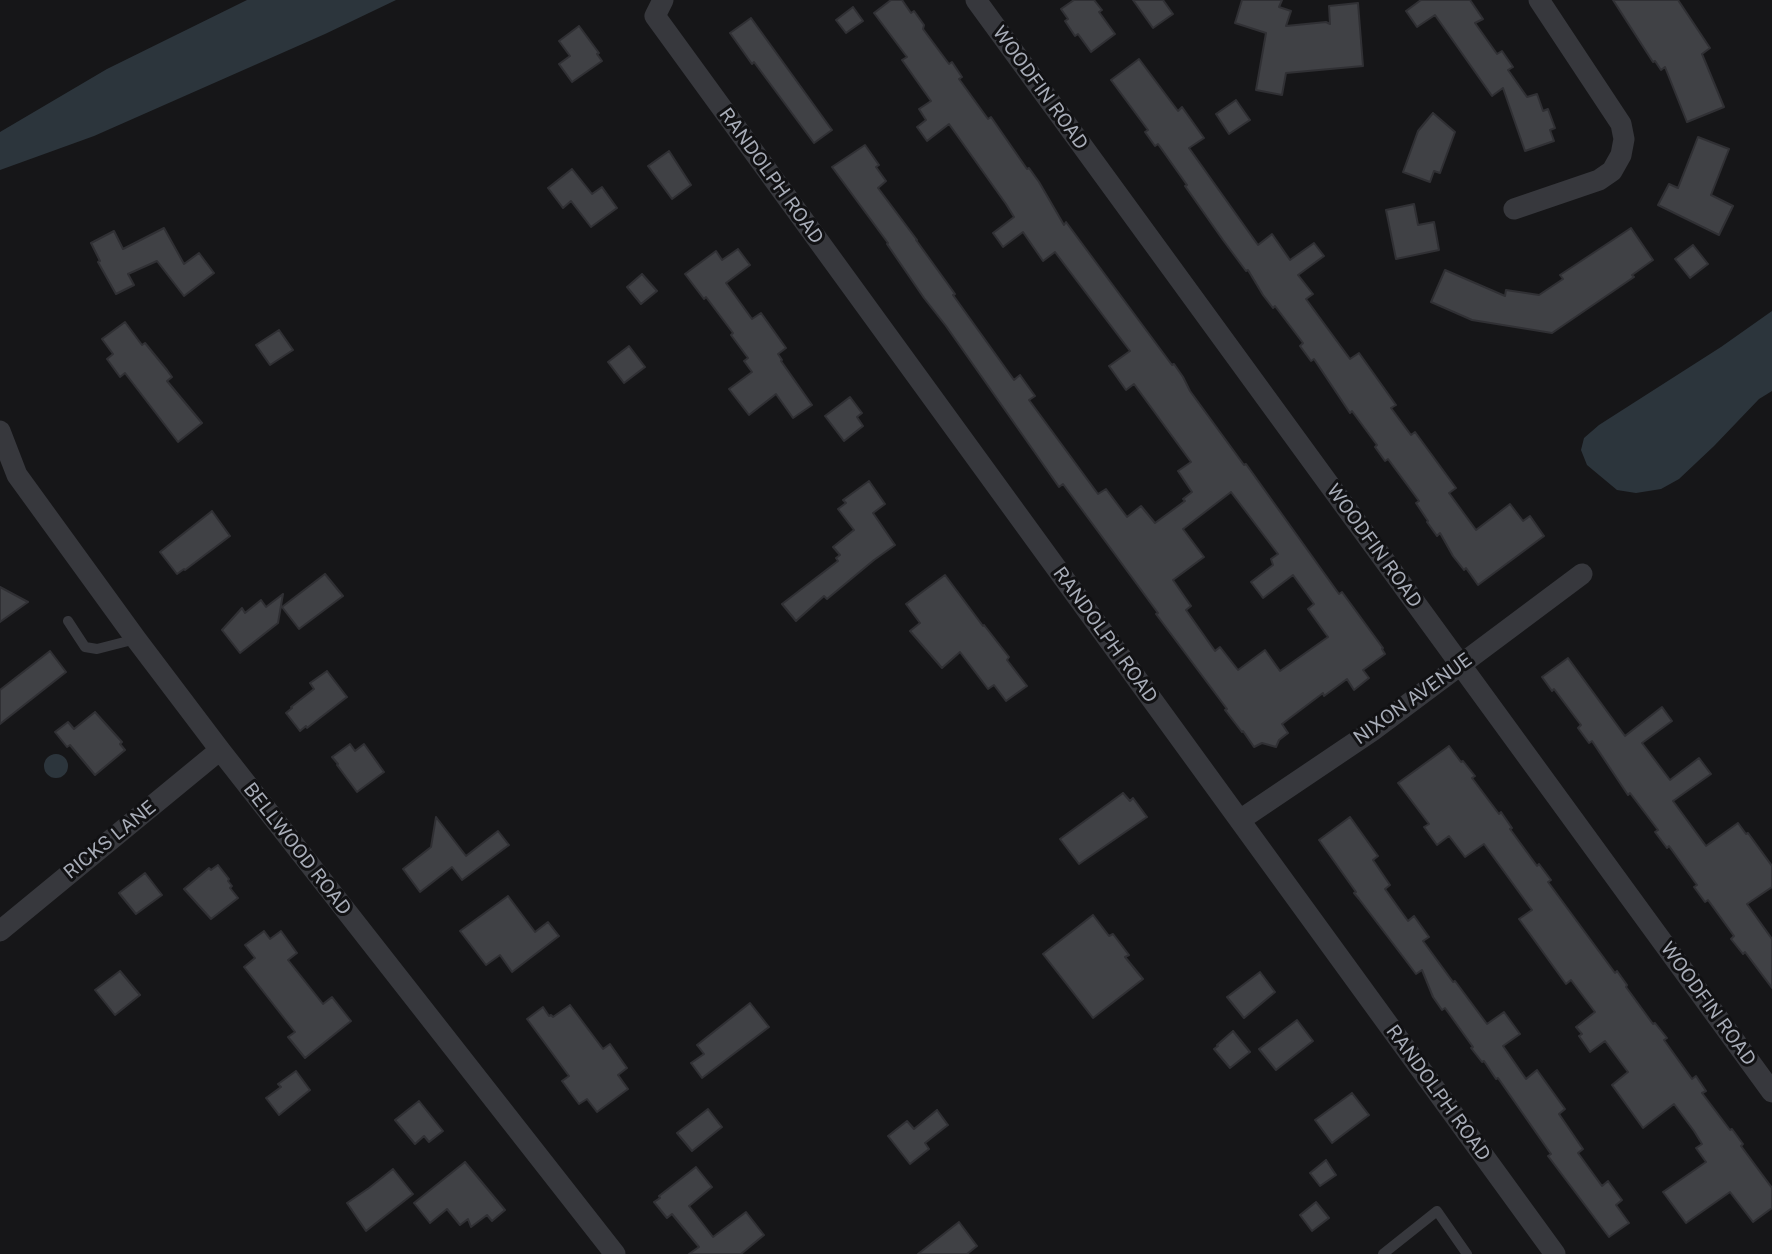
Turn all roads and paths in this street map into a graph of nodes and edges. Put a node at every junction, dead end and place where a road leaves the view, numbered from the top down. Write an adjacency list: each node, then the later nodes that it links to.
1 (976, 0): 10 (street, WOODFIN ROAD)
2 (1539, 0): 4 (street)
3 (659, 8): 12 (street, RANDOLPH ROAD)
4 (1514, 209)
5 (0, 431): 6 (street, BELLWOOD ROAD)
6 (8, 479): 9 (street, BELLWOOD ROAD)
7 (1583, 574): 10 (street, NIXON AVENUE)
8 (68, 621): 9 (lane)
9 (136, 639): 11 (street, BELLWOOD ROAD)
10 (1461, 664): 12 (street, NIXON AVENUE); 14 (street, WOODFIN ROAD)
11 (220, 750): 13 (street, RICKS LANE); 16 (street, BELLWOOD ROAD)
12 (1240, 820): 15 (street, RANDOLPH ROAD)
13 (0, 930)
14 (1772, 1092)
15 (1550, 1252)
16 (615, 1254)
17 (1383, 1254): 18 (lane)
18 (1467, 1254)

